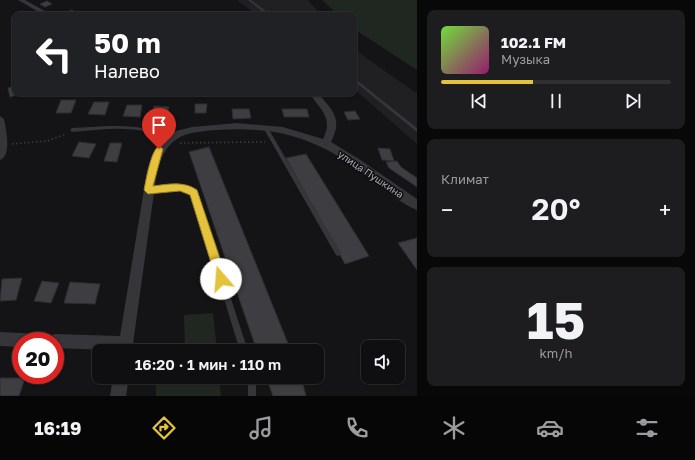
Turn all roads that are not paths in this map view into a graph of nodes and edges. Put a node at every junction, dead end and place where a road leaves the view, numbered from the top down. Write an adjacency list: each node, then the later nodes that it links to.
1 (21, 0): 3 (street)
2 (249, 0): 4 (lane)
3 (43, 12)
4 (265, 12)
5 (357, 81): 10 (lane)
6 (316, 96): 12 (street)
7 (0, 119): 13 (street)
8 (266, 129): 11 (street, улица Пушкина); 12 (street, улица Пушкина); 16 (lane)
9 (72, 130): 11 (lane)
10 (417, 130)
11 (169, 138): 14 (street)
12 (325, 144): 15 (street, улица Пушкина)
13 (0, 156)
14 (148, 190): 20 (street); 21 (lane)
15 (417, 205)
16 (338, 253)
17 (0, 339): 18 (street)
18 (12, 340)
19 (64, 343): 22 (street)
20 (127, 344)
21 (242, 344)
22 (92, 345)
23 (120, 384): 25 (street)
24 (252, 384): 26 (lane)
25 (118, 396)
26 (252, 396)

